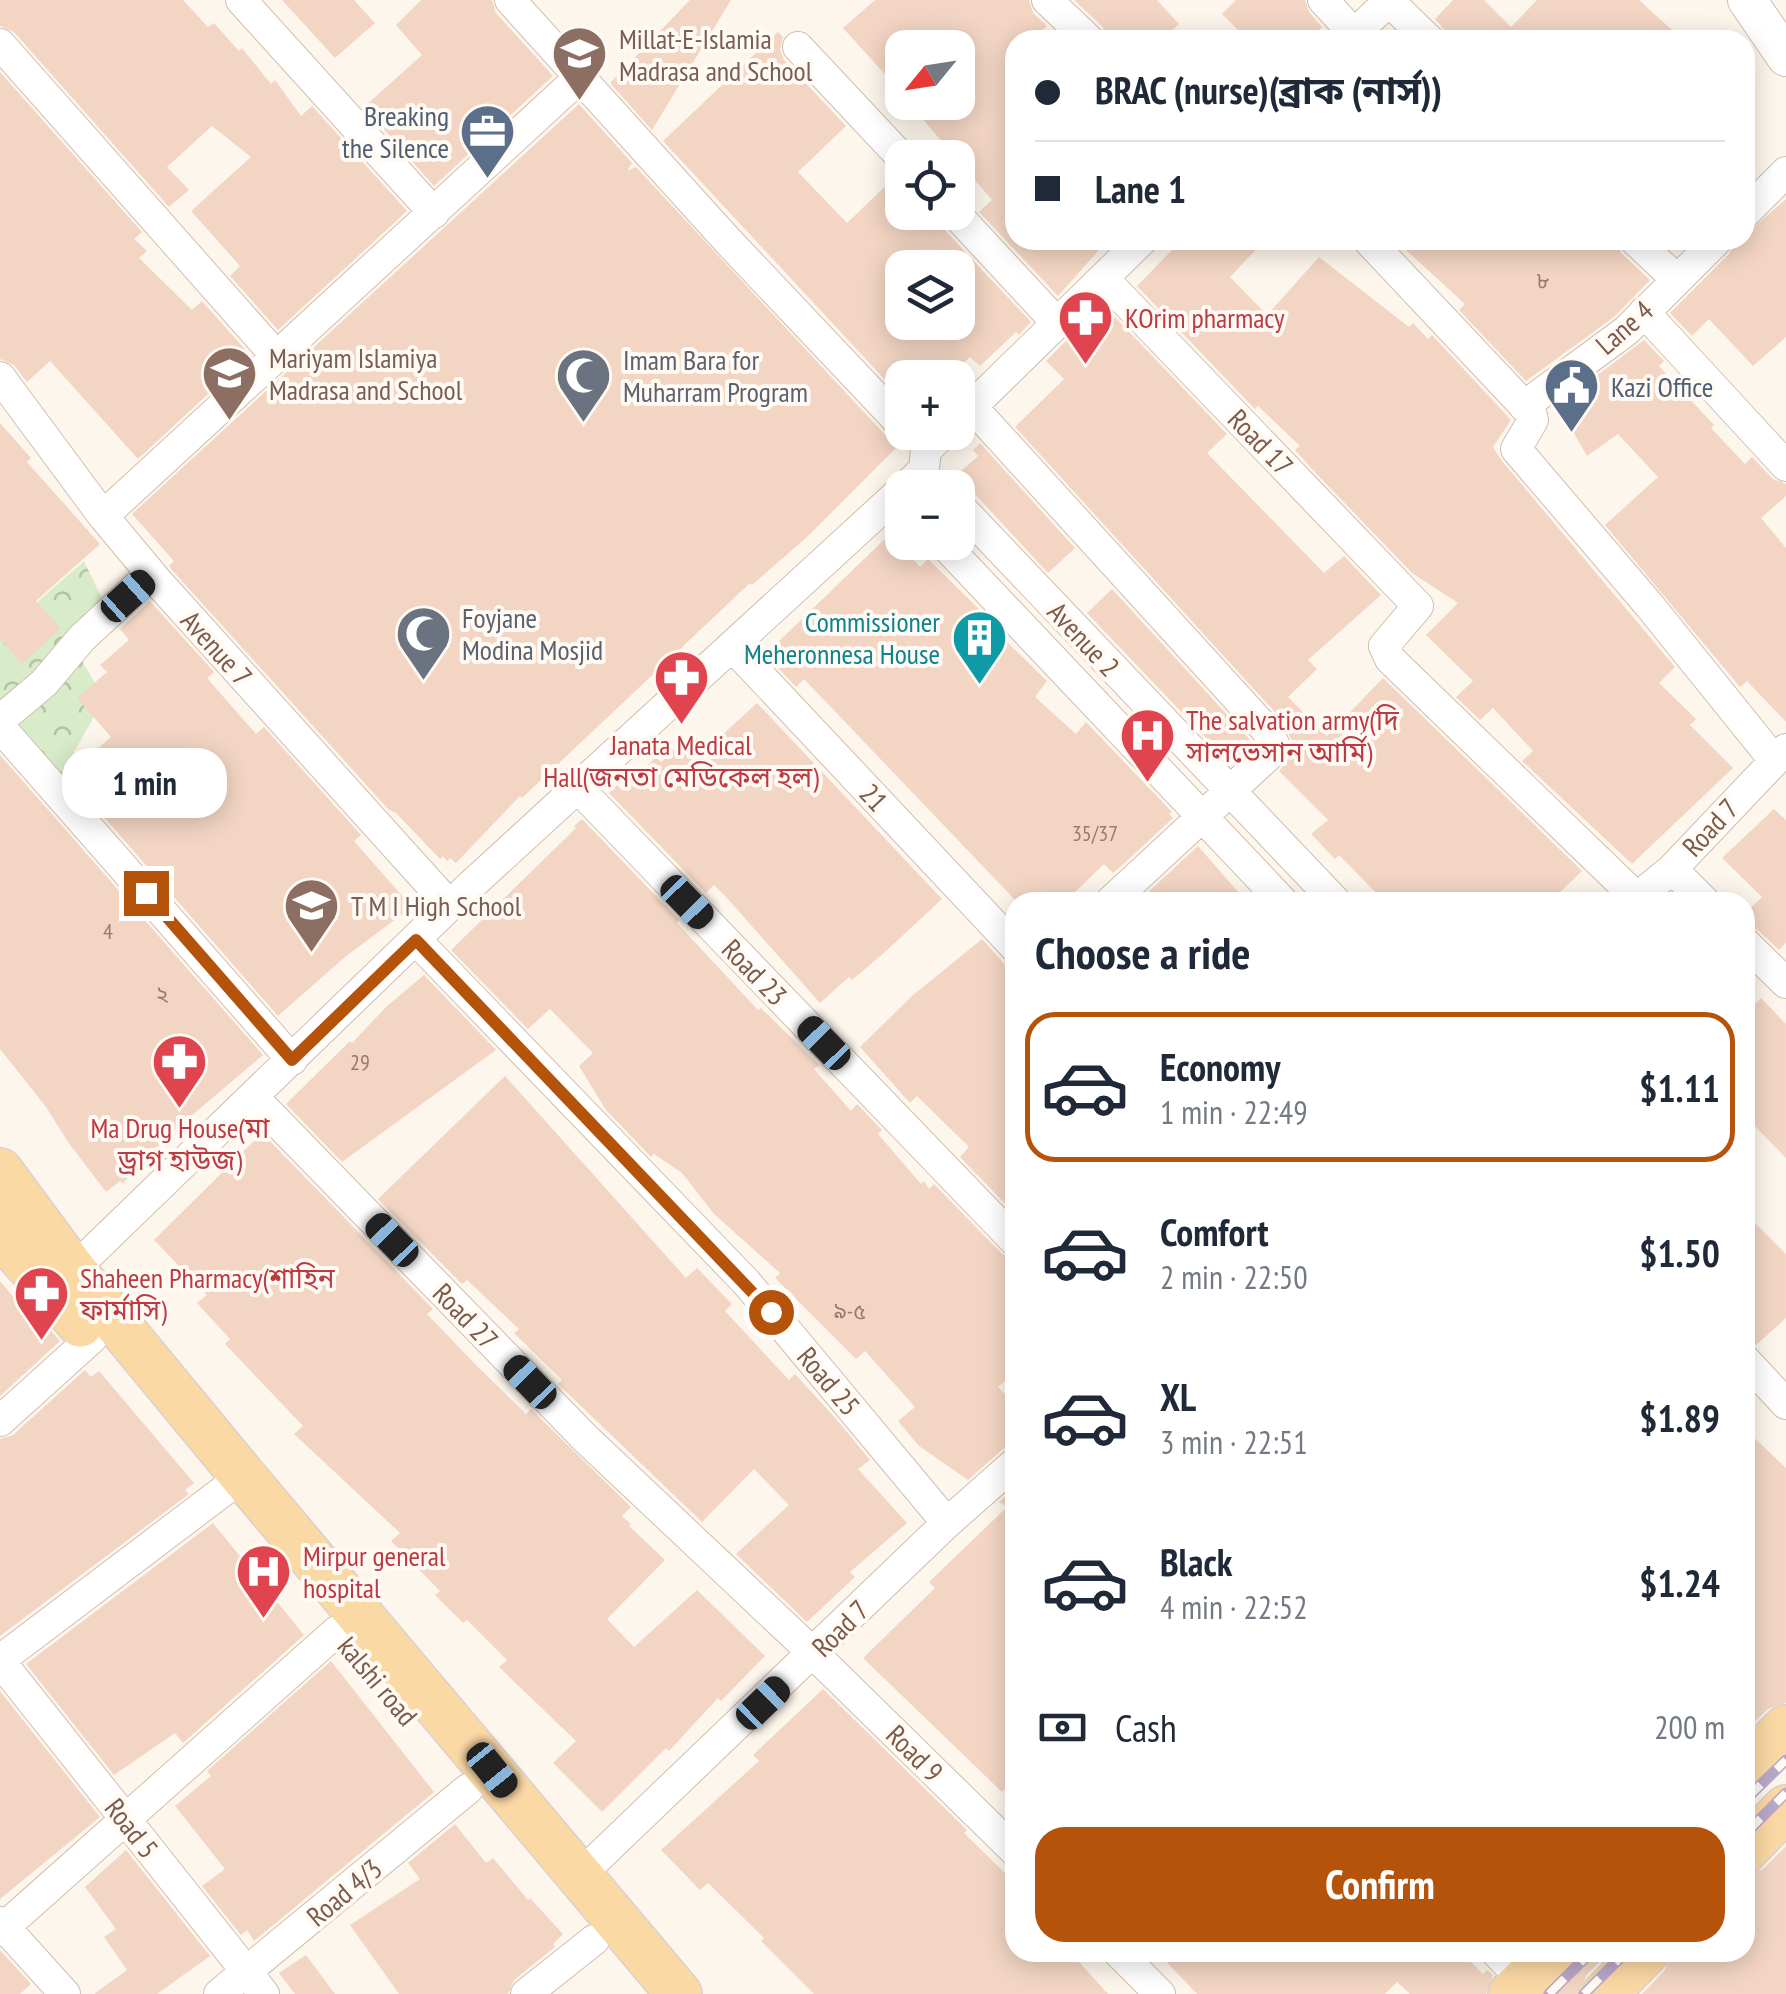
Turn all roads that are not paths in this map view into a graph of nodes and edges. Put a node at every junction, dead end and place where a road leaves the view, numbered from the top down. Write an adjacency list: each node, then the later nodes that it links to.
1 (241, 0): 18 (street)
2 (510, 0): 14 (street)
3 (1047, 0): 7 (street)
4 (1323, 0): 8 (street)
5 (1389, 0): 9 (street); 10 (street)
6 (1747, 0): 13 (street)
7 (1078, 30)
8 (1345, 30)
9 (1357, 30)
10 (1420, 30)
11 (0, 44): 28 (street)
12 (798, 47): 15 (street)
13 (1786, 58)
14 (579, 78): 18 (street); 32 (street)
15 (885, 140)
16 (1786, 172): 17 (street)
17 (1755, 203)
18 (434, 214): 28 (street)
19 (971, 230): 27 (street)
20 (1132, 250): 24 (street)
21 (1377, 250): 31 (street)
22 (1646, 250): 25 (street)
23 (1708, 250): 25 (street, Lane 4)
24 (1103, 278): 27 (street); 50 (street, Road 17)
25 (1677, 280): 26 (street, Lane 4)
26 (1644, 312): 31 (street, Lane 4); 34 (street)
27 (1057, 323): 30 (street)
28 (277, 357): 36 (street)
29 (0, 378): 36 (street, Avenue 7)
30 (975, 404)
31 (1524, 406): 42 (street)
32 (885, 407)
33 (975, 424): 44 (street)
34 (1786, 466)
35 (885, 502): 40 (street)
36 (103, 516): 39 (street, Avenue 7)
37 (975, 523): 44 (street, Avenue 2)
38 (959, 560): 45 (street, Avenue 2)
39 (151, 574): 41 (street); 53 (street, Avenue 7)
40 (733, 647): 43 (street); 54 (street, 21)
41 (0, 723): 58 (street)
42 (1780, 754): 46 (street, Road 7)
43 (578, 788): 53 (street); 61 (street, Road 23)
44 (1230, 792): 45 (street); 49 (street, Avenue 2)
45 (1202, 818): 47 (street); 48 (street, Avenue 2)
46 (1672, 868): 51 (street, Road 7); 52 (street)
47 (1121, 892)
48 (1273, 892)
49 (1326, 892)
50 (1626, 892)
51 (1644, 892)
52 (1695, 892)
53 (450, 906): 55 (street)
54 (1005, 936)
55 (416, 940): 58 (street); 70 (street, Road 25)
56 (1755, 952): 57 (street)
57 (1786, 984)
58 (292, 1060): 59 (street)
59 (253, 1097): 63 (street); 72 (street, Road 27)
60 (0, 1171): 63 (main road)
61 (1005, 1232)
62 (0, 1233): 64 (main road, kalshi road)
63 (73, 1270): 69 (main road)
64 (92, 1338): 67 (street); 69 (main road, kalshi road)
65 (1755, 1371): 66 (street)
66 (1786, 1404)
67 (0, 1421)
68 (1005, 1475): 70 (street, Road 7)
69 (233, 1485): 71 (main road, kalshi road); 73 (street); 81 (main road)
70 (947, 1522): 72 (street, Road 7)
71 (336, 1631): 76 (main road, kalshi road); 78 (street)
72 (814, 1654): 80 (street, Road 9); 81 (street, Road 7)
73 (0, 1661): 78 (street, Road 5)
74 (1786, 1728): 75 (main road)
75 (1755, 1758)
76 (468, 1789): 83 (main road, kalshi road); 86 (street, Road 4/3)
77 (1786, 1808): 79 (main road)
78 (125, 1819): 82 (street); 86 (street, Road 5)
79 (1755, 1840)
80 (1005, 1842)
81 (578, 1877): 91 (main road)
82 (1, 1927): 87 (street)
83 (594, 1940): 89 (street); 90 (main road, kalshi road)
84 (1128, 1962): 92 (street)
85 (1636, 1962): 93 (main road)
86 (256, 1983): 88 (street, Road 4/3)
87 (65, 1994)
88 (220, 1994)
89 (526, 1994)
90 (639, 1994)
91 (679, 1994)
92 (1160, 1994)
93 (1605, 1994)

